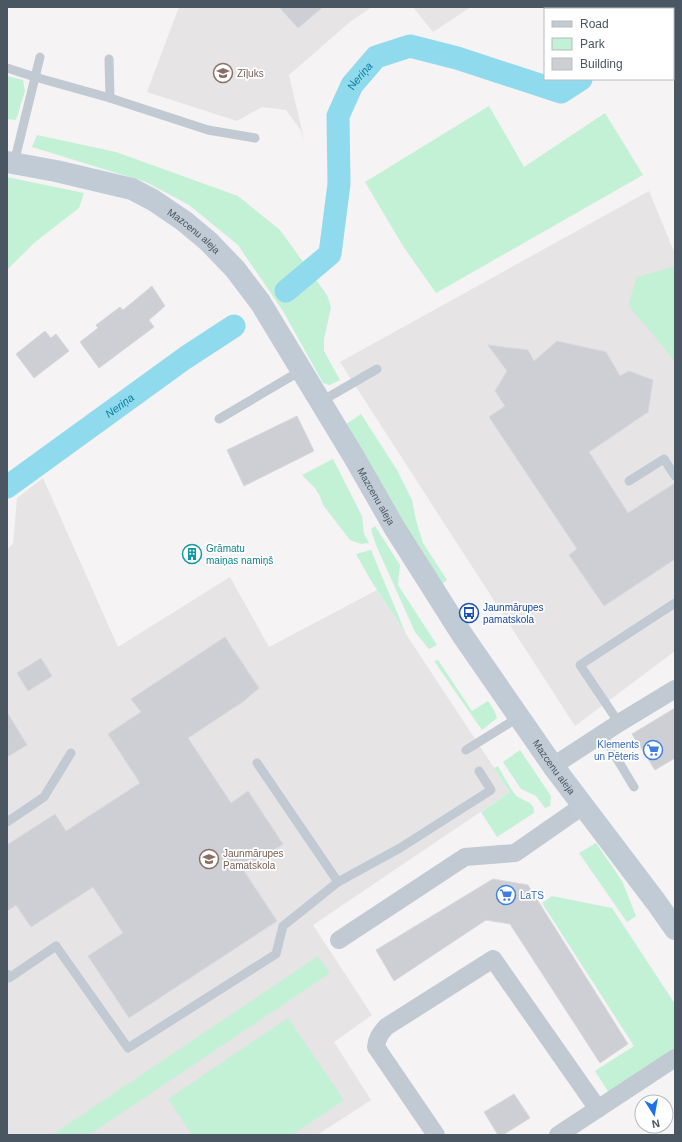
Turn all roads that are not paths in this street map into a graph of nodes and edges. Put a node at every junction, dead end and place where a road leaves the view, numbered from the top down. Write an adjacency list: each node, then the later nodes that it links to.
1 (40, 57): 4 (lane)
2 (109, 59): 5 (lane)
3 (7, 68): 4 (lane)
4 (35, 77): 5 (lane); 7 (lane)
5 (110, 98): 6 (lane)
6 (255, 138)
7 (10, 163): 9 (main road, Mazcenu aleja)
8 (377, 369): 10 (lane)
9 (302, 370): 10 (main road, Mazcenu aleja); 11 (lane)
10 (320, 402): 16 (main road, Mazcenu aleja)
11 (218, 419)
12 (675, 476): 13 (lane)
13 (629, 481)
14 (675, 603): 17 (lane)
15 (675, 689): 17 (street)
16 (519, 718): 19 (lane); 22 (main road, Mazcenu aleja)
17 (619, 723): 18 (street)
18 (602, 734): 22 (street); 24 (lane)
19 (466, 750)
20 (70, 753): 26 (lane)
21 (257, 763): 27 (lane)
22 (553, 766): 25 (main road, Mazcenu aleja)
23 (479, 771): 27 (lane)
24 (634, 787)
25 (584, 805): 28 (main road, Mazcenu aleja); 29 (street)
26 (7, 822)
27 (338, 882): 30 (lane)
28 (675, 929)
29 (339, 940)
30 (7, 974)
31 (675, 1058): 32 (street)
32 (598, 1109): 33 (street); 34 (street)
33 (436, 1135)
34 (558, 1135)

